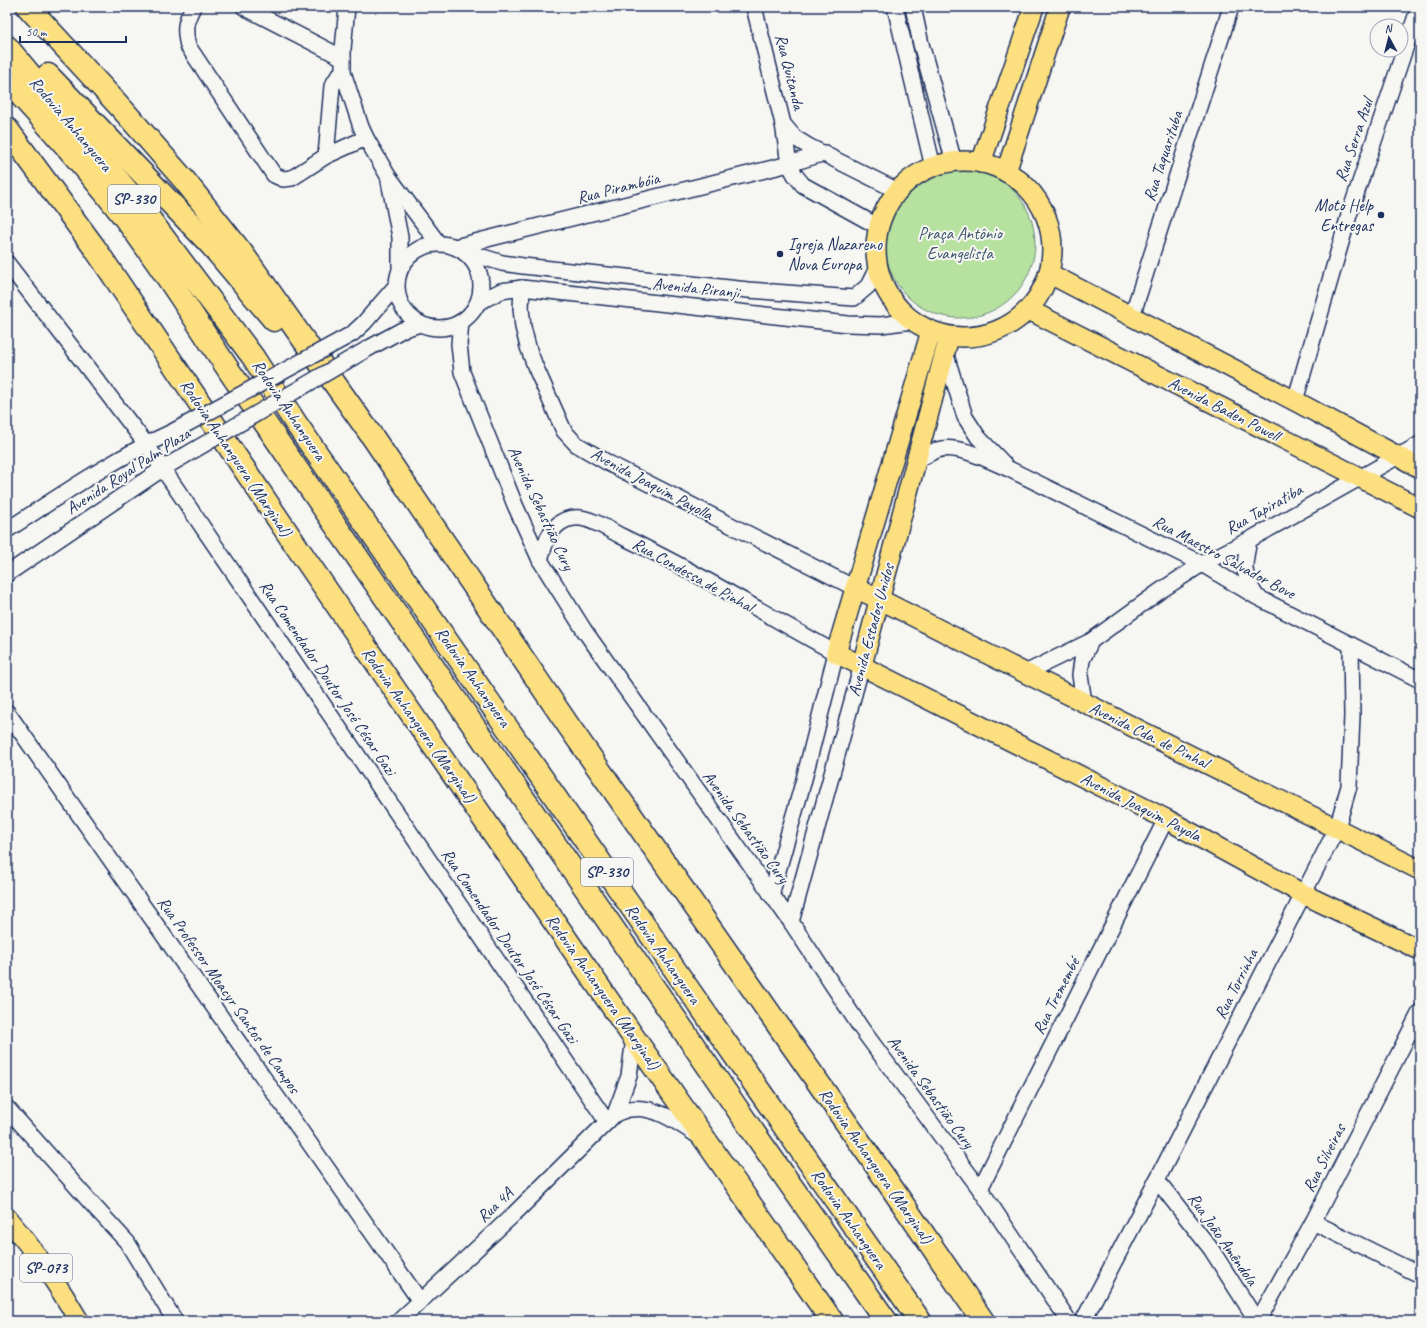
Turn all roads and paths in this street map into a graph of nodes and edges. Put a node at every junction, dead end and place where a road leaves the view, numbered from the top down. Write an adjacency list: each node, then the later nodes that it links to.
1 (28, 7): 46 (highway)
2 (193, 7): 20 (street)
3 (244, 7): 14 (street)
4 (347, 7): 14 (street)
5 (754, 7): 16 (street, Rua Quitanda)
6 (895, 7): 24 (street)
7 (913, 7): 21 (street)
8 (1034, 7): 22 (main road)
9 (1060, 7): 25 (main road)
10 (1232, 7): 39 (street, Rua Taquarituba)
11 (1419, 7): 45 (street, Rua Serra Azul)
12 (7, 39): 46 (highway)
13 (7, 47): 95 (highway, Rodovia Anhanguera / SP-330)
14 (343, 65): 18 (street); 20 (street)
15 (7, 81): 94 (highway, Rodovia Anhanguera / SP-330)
16 (783, 124): 19 (street, Rua Quitanda); 23 (street, Rua Quitanda)
17 (7, 128): 80 (highway, Rodovia Anhanguera (Marginal))
18 (366, 138): 20 (street); 26 (street)
19 (825, 153): 23 (street); 27 (street)
20 (326, 156)
21 (954, 162): 22 (main road); 24 (main road)
22 (981, 163): 25 (main road)
23 (789, 164): 28 (street); 30 (street, Rua Pirambóia)
24 (933, 167): 27 (main road)
25 (1006, 172): 34 (main road)
26 (388, 176): 29 (street); 32 (street)
27 (898, 191): 28 (main road)
28 (878, 227): 33 (main road)
29 (438, 244): 30 (street); 32 (street)
30 (460, 249): 33 (street, Avenida Piranji); 37 (street)
31 (7, 263): 47 (street, Rua Comendador Doutor José César Gazi)
32 (400, 267): 35 (street)
33 (877, 268): 40 (main road)
34 (1050, 274): 38 (main road); 39 (main road)
35 (396, 286): 42 (street); 47 (street, Avenida Royal Palm Plaza, bridge)
36 (522, 288): 37 (street, Avenida Piranji); 40 (street, Avenida Piranji); 61 (street, Avenida Joaquim Payolla)
37 (479, 302): 41 (street)
38 (1029, 310): 44 (main road); 54 (main road, Avenida Baden Powell)
39 (1132, 316): 45 (main road)
40 (912, 321): 43 (main road)
41 (461, 322): 42 (street); 58 (street, Avenida Sebastião Cury)
42 (420, 324): 52 (street, Avenida Royal Palm Plaza, bridge)
43 (931, 331): 44 (main road); 61 (main road, Avenida Estados Unidos)
44 (947, 344): 50 (main road, Avenida Estados Unidos); 53 (street, Rua Maestro Salvador Bove)
45 (1295, 401): 49 (main road)
46 (374, 439): 96 (highway, Rodovia Anhanguera (Marginal))
47 (146, 444): 52 (street, Rua Comendador Doutor José César Gazi); 56 (street, Avenida Royal Palm Plaza)
48 (1420, 444): 49 (street, Rua Tapiratiba)
49 (1398, 457): 51 (main road); 54 (street, Rua Tapiratiba)
50 (917, 460): 53 (street, Rua Maestro Salvador Bove); 63 (main road, Avenida Estados Unidos)
51 (1420, 468)
52 (162, 469): 60 (street, Avenida Royal Palm Plaza); 82 (street, Rua Comendador Doutor José César Gazi)
53 (1009, 469): 59 (street, Rua Maestro Salvador Bove)
54 (1360, 478): 55 (main road, Avenida Baden Powell); 57 (street, Rua Tapiratiba)
55 (1420, 508)
56 (7, 530)
57 (1249, 540): 59 (street, Rua Tapiratiba); 62 (street)
58 (540, 560): 66 (street, Rua Condessa de Pinhal); 75 (street, Avenida Sebastião Cury)
59 (1202, 564): 62 (street, Rua Maestro Salvador Bove); 64 (street, Rua Tapiratiba)
60 (7, 574)
61 (855, 588): 63 (main road, Avenida Joaquim Payolla); 66 (main road, Avenida Estados Unidos)
62 (1257, 596): 65 (street, Rua Maestro Salvador Bove)
63 (879, 599): 67 (main road, Avenida Estados Unidos); 68 (main road, Avenida Cda. de Pinhal)
64 (1091, 640): 68 (street, Rua Tapiratiba); 70 (street)
65 (1351, 645): 69 (street, Rua Maestro Salvador Bove); 73 (street, Rua Torrinha)
66 (836, 653): 67 (main road, Rua Condessa de Pinhal); 75 (street, Avenida Estados Unidos)
67 (862, 665): 72 (main road, Avenida Joaquim Payola); 77 (street, Avenida Estados Unidos)
68 (1025, 673): 70 (main road, Avenida Cda. de Pinhal)
69 (1420, 680)
70 (1084, 703): 73 (main road, Avenida Cda. de Pinhal)
71 (7, 712): 89 (street, Rua Professor Moacyr Santos de Campos)
72 (1166, 819): 76 (main road, Avenida Joaquim Payola); 85 (street, Rua Tremembé)
73 (1337, 828): 74 (main road, Avenida Cda. de Pinhal); 76 (street, Rua Torrinha)
74 (1420, 870)
75 (771, 894): 77 (street, Avenida Sebastião Cury)
76 (1303, 894): 78 (main road, Avenida Joaquim Payola); 84 (street, Rua Torrinha)
77 (791, 922): 85 (street, Avenida Sebastião Cury)
78 (1420, 950)
79 (1420, 1012): 87 (street, Rua Silveiras)
80 (634, 1038): 82 (street, Rua 4A); 83 (highway, Rodovia Anhanguera (Marginal))
81 (7, 1108): 91 (street)
82 (611, 1118): 83 (street); 89 (street, Rua 4A)
83 (707, 1142): 93 (highway, Rodovia Anhanguera (Marginal))
84 (1157, 1180): 98 (street, Rua Torrinha); 99 (street, Rua João Amêndola)
85 (980, 1189): 97 (street, Avenida Sebastião Cury)
86 (7, 1218): 90 (main road, SP-073)
87 (1313, 1222): 88 (street); 99 (street, Rua Silveiras)
88 (1420, 1275)
89 (420, 1301): 92 (street, Rua 4A)
90 (79, 1321)
91 (175, 1321)
92 (399, 1321)
93 (832, 1321)
94 (886, 1321)
95 (920, 1321)
96 (983, 1321)
97 (1069, 1321)
98 (1083, 1321)
99 (1257, 1321)

